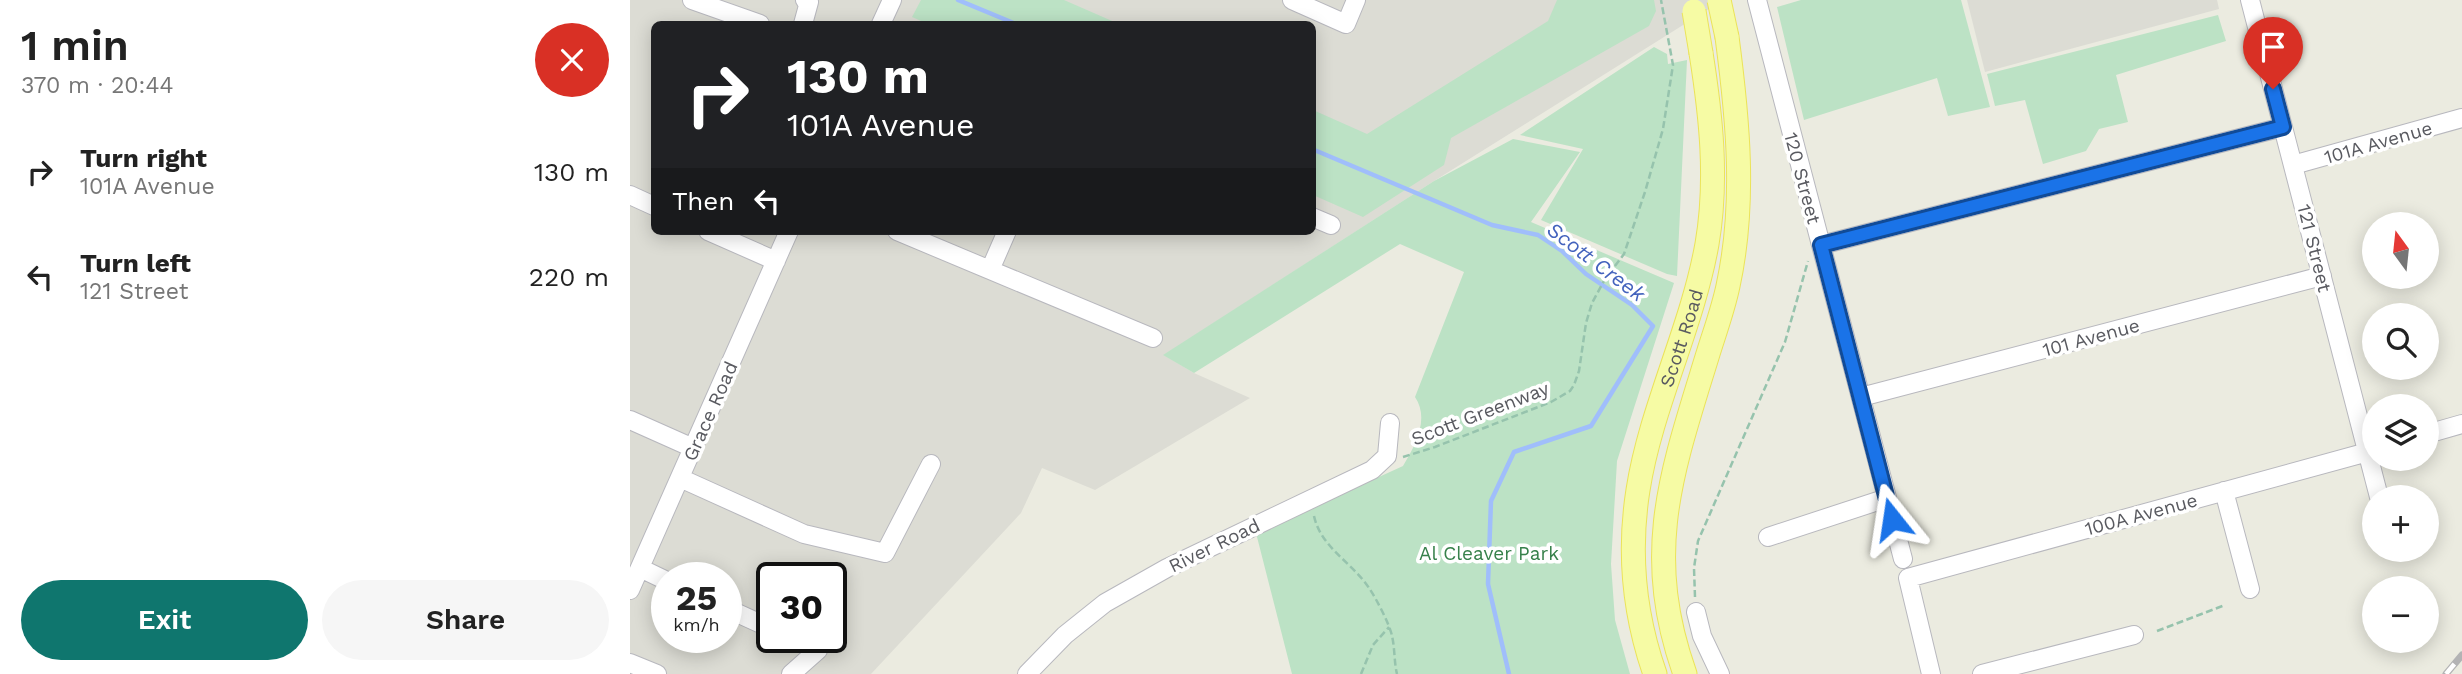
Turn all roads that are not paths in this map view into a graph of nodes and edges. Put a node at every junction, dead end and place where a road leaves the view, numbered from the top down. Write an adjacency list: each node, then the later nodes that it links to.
1 (692, 0): 10 (street)
2 (805, 0): 11 (street)
3 (892, 0): 12 (street)
4 (1292, 0): 5 (street)
5 (1356, 0)
6 (1719, 0): 55 (main road, Scott Road, bridge)
7 (1757, 0): 24 (street, 120 Street)
8 (2250, 0): 14 (street, 121 Street)
9 (1693, 5): 54 (main road, Scott Road, bridge)
10 (752, 21)
11 (804, 21)
12 (882, 21)
13 (2461, 121): 15 (street, 101A Avenue)
14 (2283, 127): 15 (street, 121 Street); 24 (street)
15 (2293, 166): 27 (street, 121 Street)
16 (630, 195): 17 (street)
17 (651, 205)
18 (1316, 219): 19 (street)
19 (1331, 225)
20 (717, 235): 25 (street)
21 (787, 235): 25 (street, Grace Road)
22 (907, 235): 26 (street)
23 (1005, 235): 26 (street)
24 (1815, 251): 29 (street, 120 Street)
25 (776, 261): 35 (street, Grace Road)
26 (990, 270): 28 (street)
27 (2322, 276): 29 (street, 101 Avenue); 30 (street, 121 Street)
28 (1153, 338)
29 (1861, 397): 40 (street, 120 Street)
30 (2362, 416)
31 (630, 420): 35 (street)
32 (1390, 423): 53 (street, River Road)
33 (2462, 424): 34 (street)
34 (2439, 431)
35 (693, 448): 38 (street, Grace Road)
36 (2362, 454): 39 (street, 100A Avenue)
37 (931, 464): 38 (street)
38 (680, 478): 43 (street, Grace Road)
39 (2224, 491): 45 (street); 57 (street, 100A Avenue)
40 (1887, 498): 41 (street); 42 (street, 120 Street)
41 (1768, 537)
42 (1903, 559)
43 (640, 568): 44 (street); 46 (street, Grace Road)
44 (651, 573)
45 (2250, 589)
46 (630, 590)
47 (1696, 612): 56 (street)
48 (2134, 635): 58 (street)
49 (815, 653): 52 (street)
50 (630, 663): 51 (street)
51 (657, 674)
52 (791, 674)
53 (1027, 674)
54 (1655, 674)
55 (1685, 674)
56 (1720, 674)
57 (1931, 674)
58 (1982, 674)

